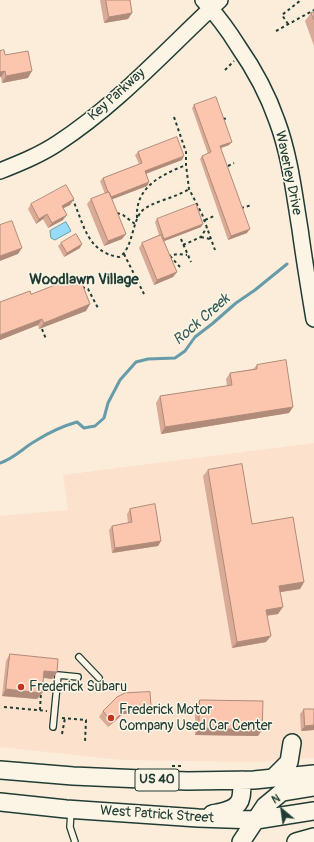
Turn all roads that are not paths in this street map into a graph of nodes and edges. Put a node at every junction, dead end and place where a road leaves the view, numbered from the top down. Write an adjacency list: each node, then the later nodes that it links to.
1 (211, 3): 2 (street, Key Parkway); 3 (street, Waverley Drive)
2 (0, 171)
3 (314, 319)
4 (79, 657): 6 (lane)
5 (78, 678): 7 (lane)
6 (99, 678)
7 (53, 727)
8 (0, 770): 11 (main road, US 40)
9 (314, 773): 10 (main road, US 40); 10 (main road)
10 (273, 778): 11 (main road, US 40)
11 (242, 780): 16 (main road)
12 (314, 787): 17 (main road)
13 (3, 805): 14 (main road, West Patrick Street)
14 (72, 809): 16 (main road, West Patrick Street); 19 (lane)
15 (314, 811): 17 (main road, West Patrick Street)
16 (198, 818): 17 (main road, West Patrick Street)
17 (256, 820): 20 (main road)
18 (314, 837): 21 (main road)
19 (76, 842)
20 (242, 842)
21 (296, 842)

